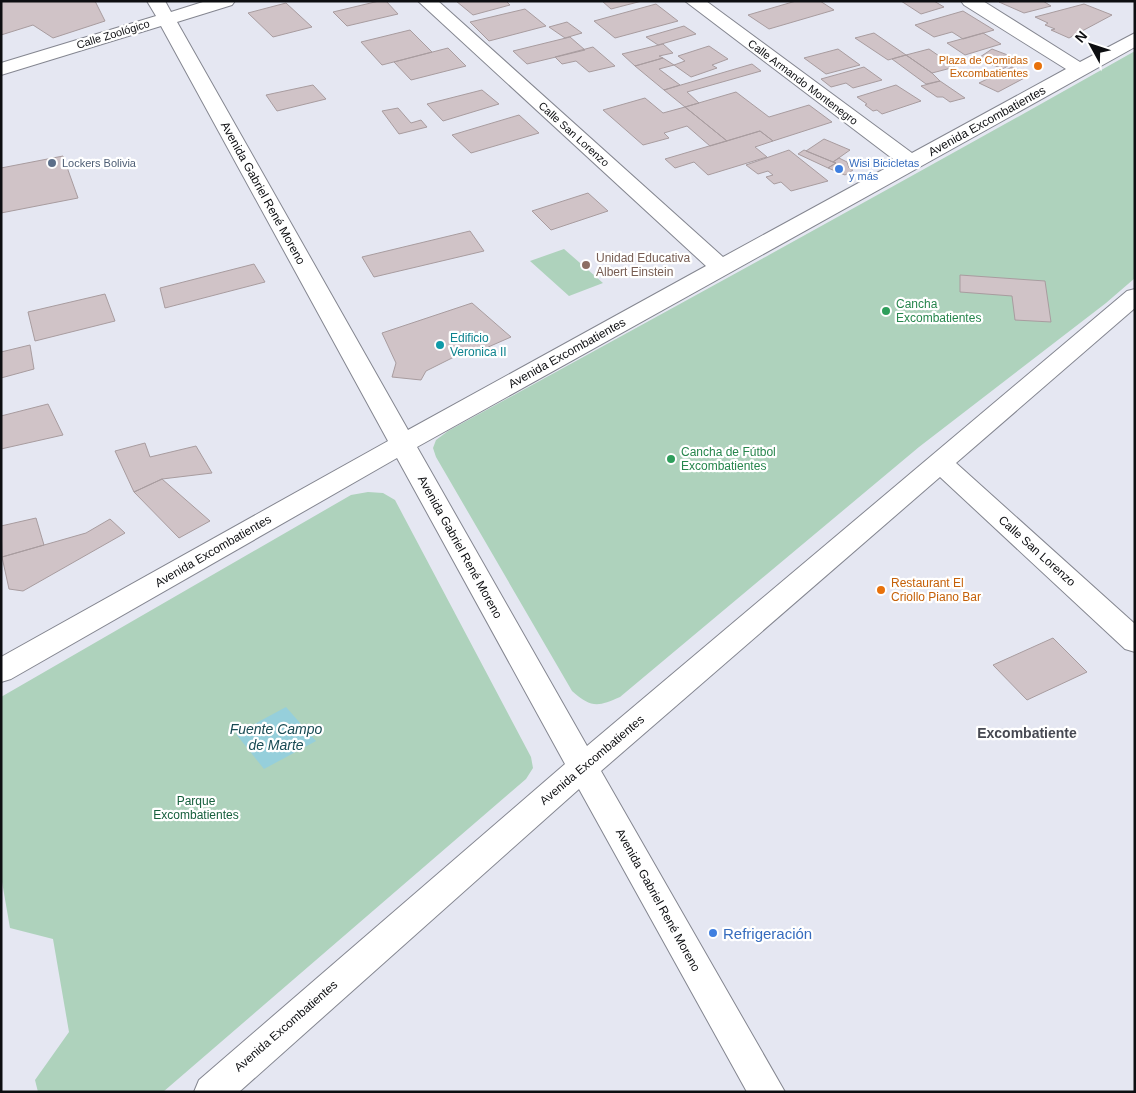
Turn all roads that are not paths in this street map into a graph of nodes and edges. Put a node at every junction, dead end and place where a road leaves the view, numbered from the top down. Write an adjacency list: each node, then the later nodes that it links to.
1 (226, 1): 5 (street, Calle Zoológico)
2 (427, 1): 10 (street, Calle San Lorenzo)
3 (694, 1): 9 (street, Calle Armando Montenegro)
4 (970, 1): 8 (street)
5 (161, 10): 7 (street, Calle Zoológico); 12 (street, Avenida Gabriel René Moreno)
6 (1135, 39): 8 (street, Avenida Excombatientes)
7 (1, 69)
8 (1080, 70): 9 (street, Avenida Excombatientes)
9 (912, 163): 10 (street, Avenida Excombatientes)
10 (721, 268): 12 (street, Avenida Excombatientes)
11 (1129, 310): 13 (street, Avenida Excombatientes)
12 (402, 444): 15 (street, Avenida Excombatientes); 16 (street, Avenida Gabriel René Moreno)
13 (939, 462): 14 (street, Calle San Lorenzo); 16 (street, Avenida Excombatientes)
14 (1135, 640)
15 (1, 671)
16 (583, 768): 17 (street, Avenida Excombatientes); 18 (street, Avenida Gabriel René Moreno)
17 (212, 1092)
18 (767, 1092)

